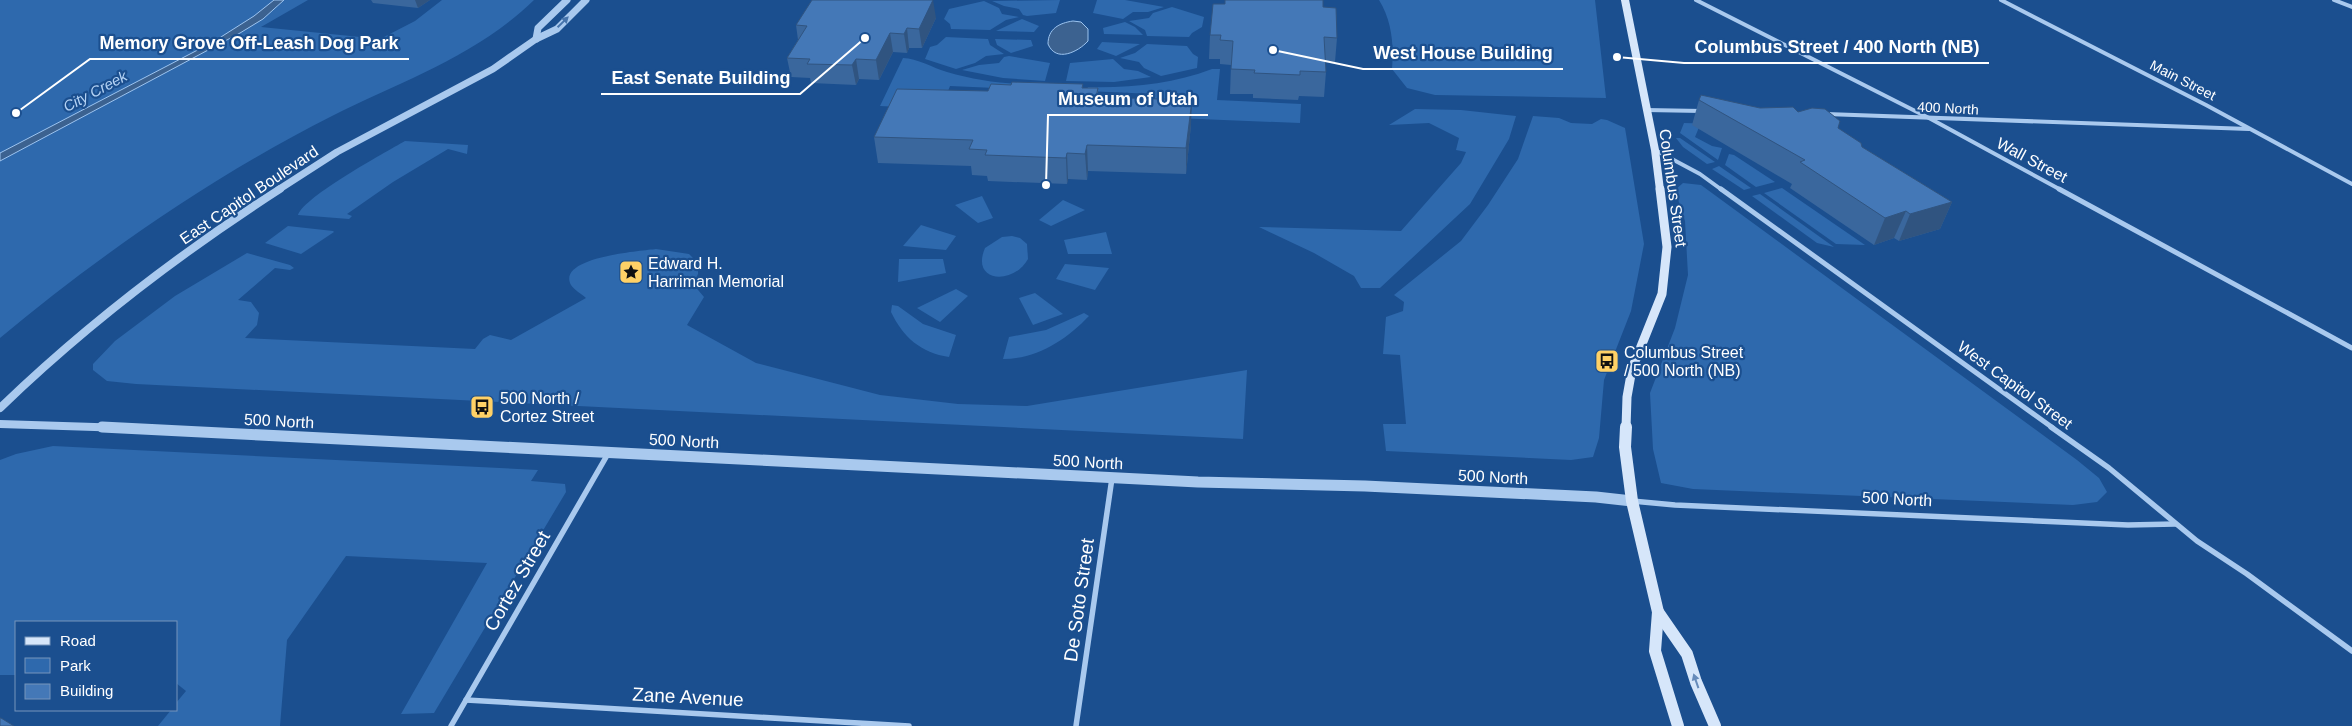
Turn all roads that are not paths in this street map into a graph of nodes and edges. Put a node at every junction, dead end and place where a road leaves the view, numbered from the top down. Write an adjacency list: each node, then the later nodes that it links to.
1 (568, 0): 8 (street, East Capitol Boulevard)
2 (586, 0): 8 (street, East Capitol Boulevard, one-way to 2)
3 (1625, 0): 9 (main road, Columbus Street)
4 (1696, 0): 12 (street, Wall Street)
5 (2001, 0): 13 (street, Main Street)
6 (2334, 0): 7 (street)
7 (2352, 8)
8 (536, 38): 17 (street, East Capitol Boulevard)
9 (1645, 110): 10 (street); 14 (main road, Columbus Street)
10 (1704, 111)
11 (1821, 114): 12 (street, 400 North)
12 (1928, 118): 13 (street, 400 North); 16 (street, Wall Street)
13 (2249, 129): 15 (street, Main Street)
14 (1655, 150): 21 (main road, Columbus Street); 22 (street, West Capitol Street)
15 (2352, 184)
16 (2352, 348)
17 (0, 408)
18 (0, 424): 19 (street, 500 North)
19 (609, 452): 20 (street, 500 North); 25 (street, Cortez Street)
20 (1112, 478): 21 (street, 500 North); 28 (street, De Soto Street)
21 (1632, 501): 22 (street, 500 North); 23 (main road, Columbus Street)
22 (2175, 524): 24 (street, West Capitol Street)
23 (1658, 612): 29 (main road, Columbus Street); 30 (main road, Columbus Street, one-way to 23)
24 (2352, 651)
25 (466, 700): 26 (street, Cortez Street); 27 (street, Zane Avenue)
26 (451, 726)
27 (909, 726)
28 (1076, 726)
29 (1678, 726)
30 (1715, 726)

